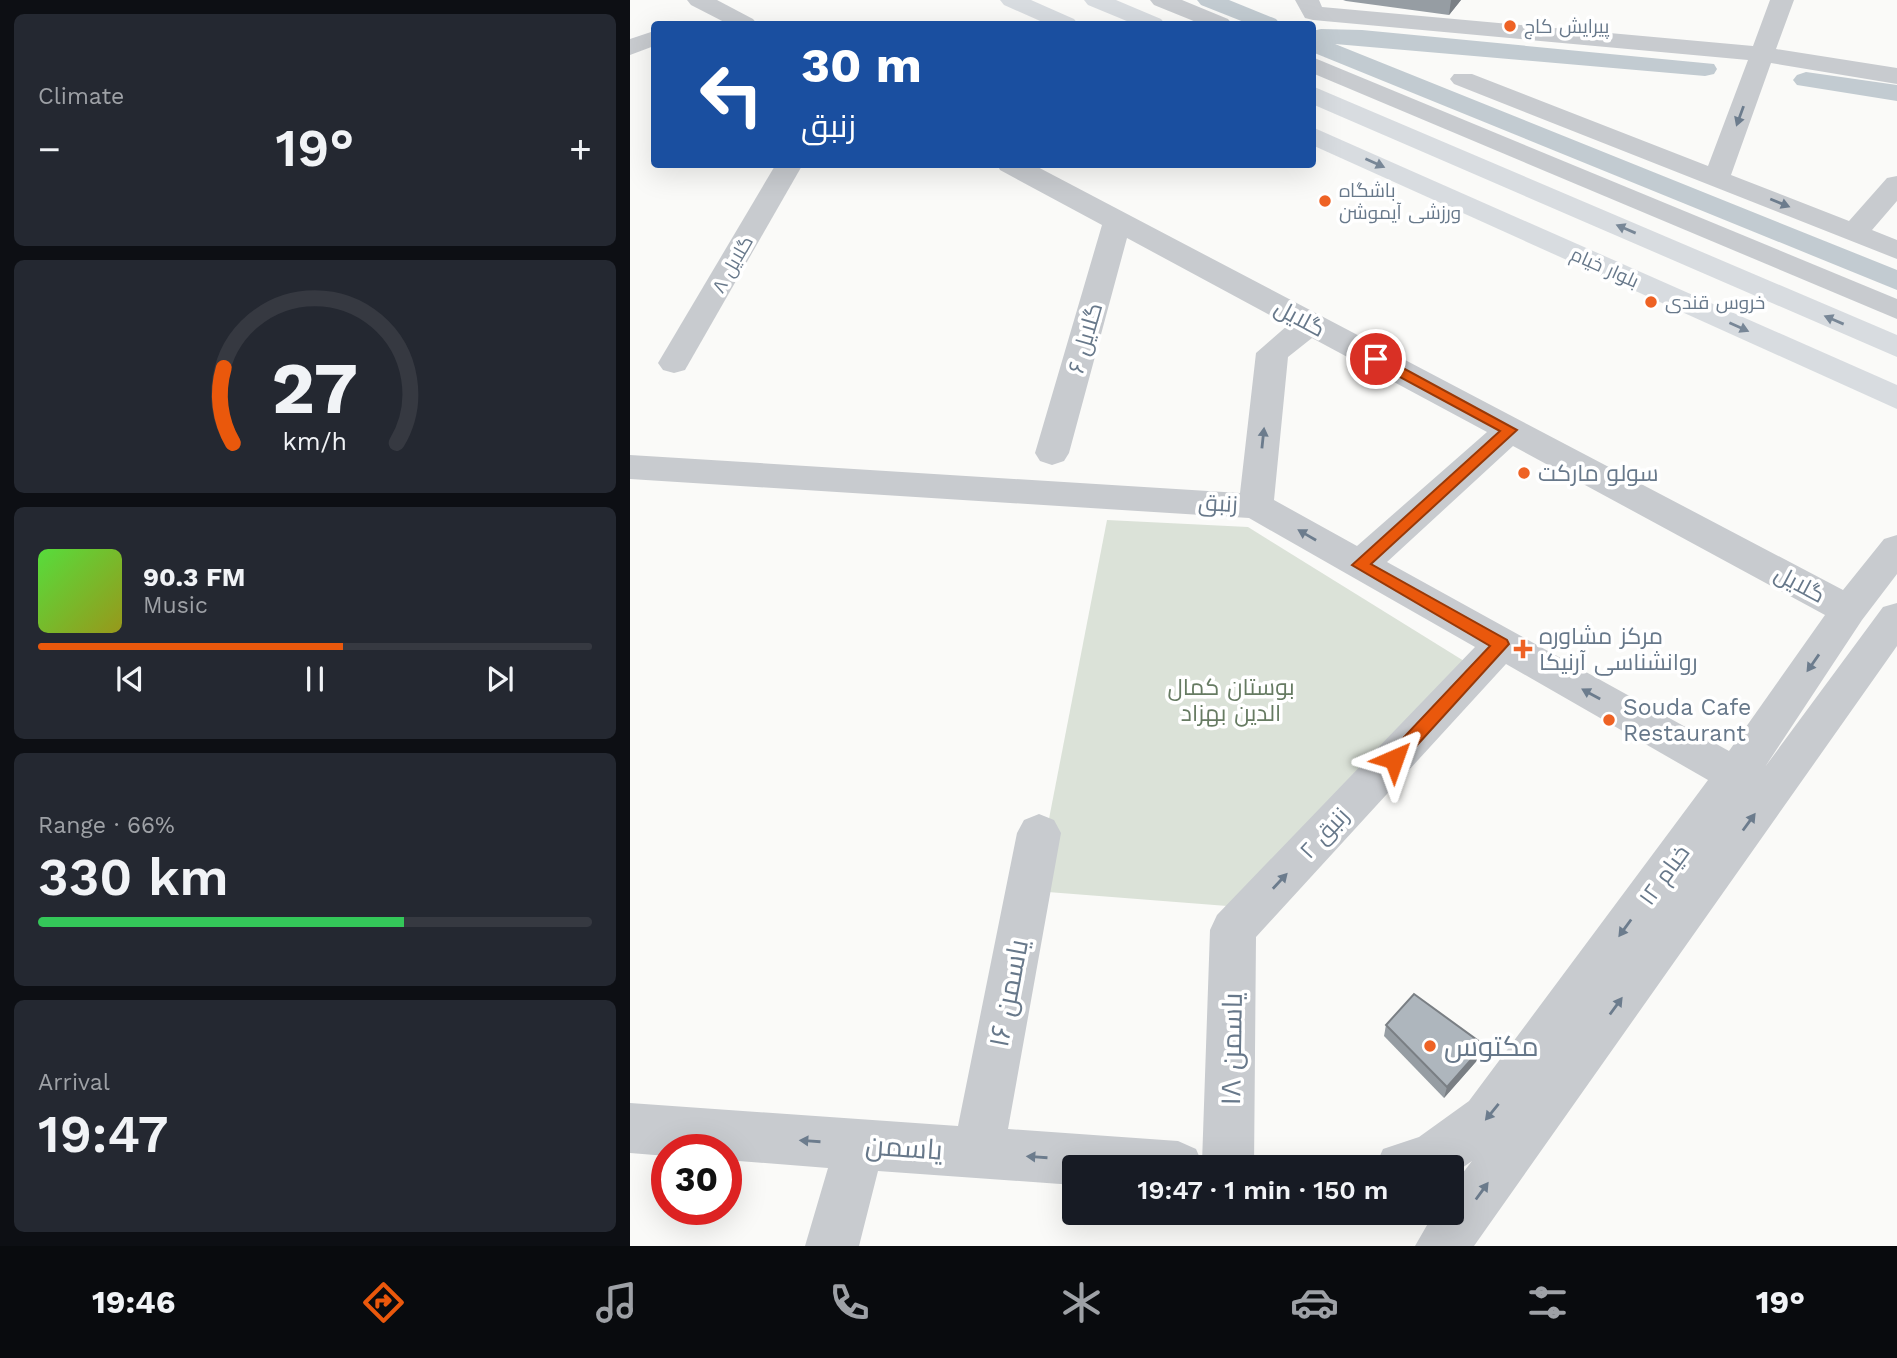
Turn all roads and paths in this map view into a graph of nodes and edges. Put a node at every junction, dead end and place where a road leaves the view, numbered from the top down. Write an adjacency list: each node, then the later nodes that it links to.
1 (1012, 0): 9 (main road)
2 (1096, 0): 10 (main road)
3 (1161, 0): 11 (street)
4 (1307, 0): 14 (street)
5 (1782, 0): 14 (street)
6 (709, 5): 7 (street); 8 (street)
7 (690, 21)
8 (740, 21)
9 (1059, 21)
10 (1146, 21)
11 (1213, 21)
12 (651, 39): 13 (street)
13 (630, 48)
14 (1763, 54): 16 (street); 22 (street, one-way to 22)
15 (1316, 66): 27 (street)
16 (1897, 76)
17 (1463, 79): 22 (street)
18 (1316, 96): 29 (main road, بلوار خیام, one-way to 18)
19 (1316, 137): 31 (main road, بلوار خیام, one-way to 31)
20 (788, 168): 30 (street, گلایل ۸)
21 (1017, 168): 24 (street, گلایل)
22 (1717, 177): 25 (street, one-way to 25)
23 (1897, 184): 25 (street)
24 (1117, 222): 28 (street, گلایل); 33 (street, گلایل ۶)
25 (1854, 233): 26 (street)
26 (1897, 250)
27 (1897, 310)
28 (1310, 324): 32 (street, گلایل); 35 (street, one-way to 28)
29 (1897, 347)
30 (674, 363)
31 (1897, 398)
32 (1510, 430): 37 (street); 38 (street, گلایل)
33 (1052, 453)
34 (630, 467): 35 (street, زنبق)
35 (1256, 506): 37 (street, زنبق, one-way to 35)
36 (1897, 548): 38 (street, خیام ۱۲)
37 (1360, 565): 40 (street, زنبق)
38 (1849, 610): 41 (street, خیام ۱۲, one-way to 41)
39 (1897, 617): 51 (street, خیام ۱۲, one-way to 39)
40 (1501, 644): 41 (street, زنبق, one-way to 40); 43 (street, زنبق ۲, one-way to 40)
41 (1736, 775): 48 (street, خیام ۱۲, one-way to 48)
42 (1039, 833): 46 (street, یاسمن ۱۶)
43 (1233, 930): 47 (street, یاسمن ۱۸)
44 (630, 1128): 45 (street, یاسمن, one-way to 44)
45 (860, 1144): 46 (street, یاسمن); 50 (street)
46 (978, 1152): 49 (street, یاسمن, one-way to 46)
47 (1228, 1155)
48 (1437, 1155)
49 (1062, 1158)
50 (832, 1246)
51 (1443, 1246)

